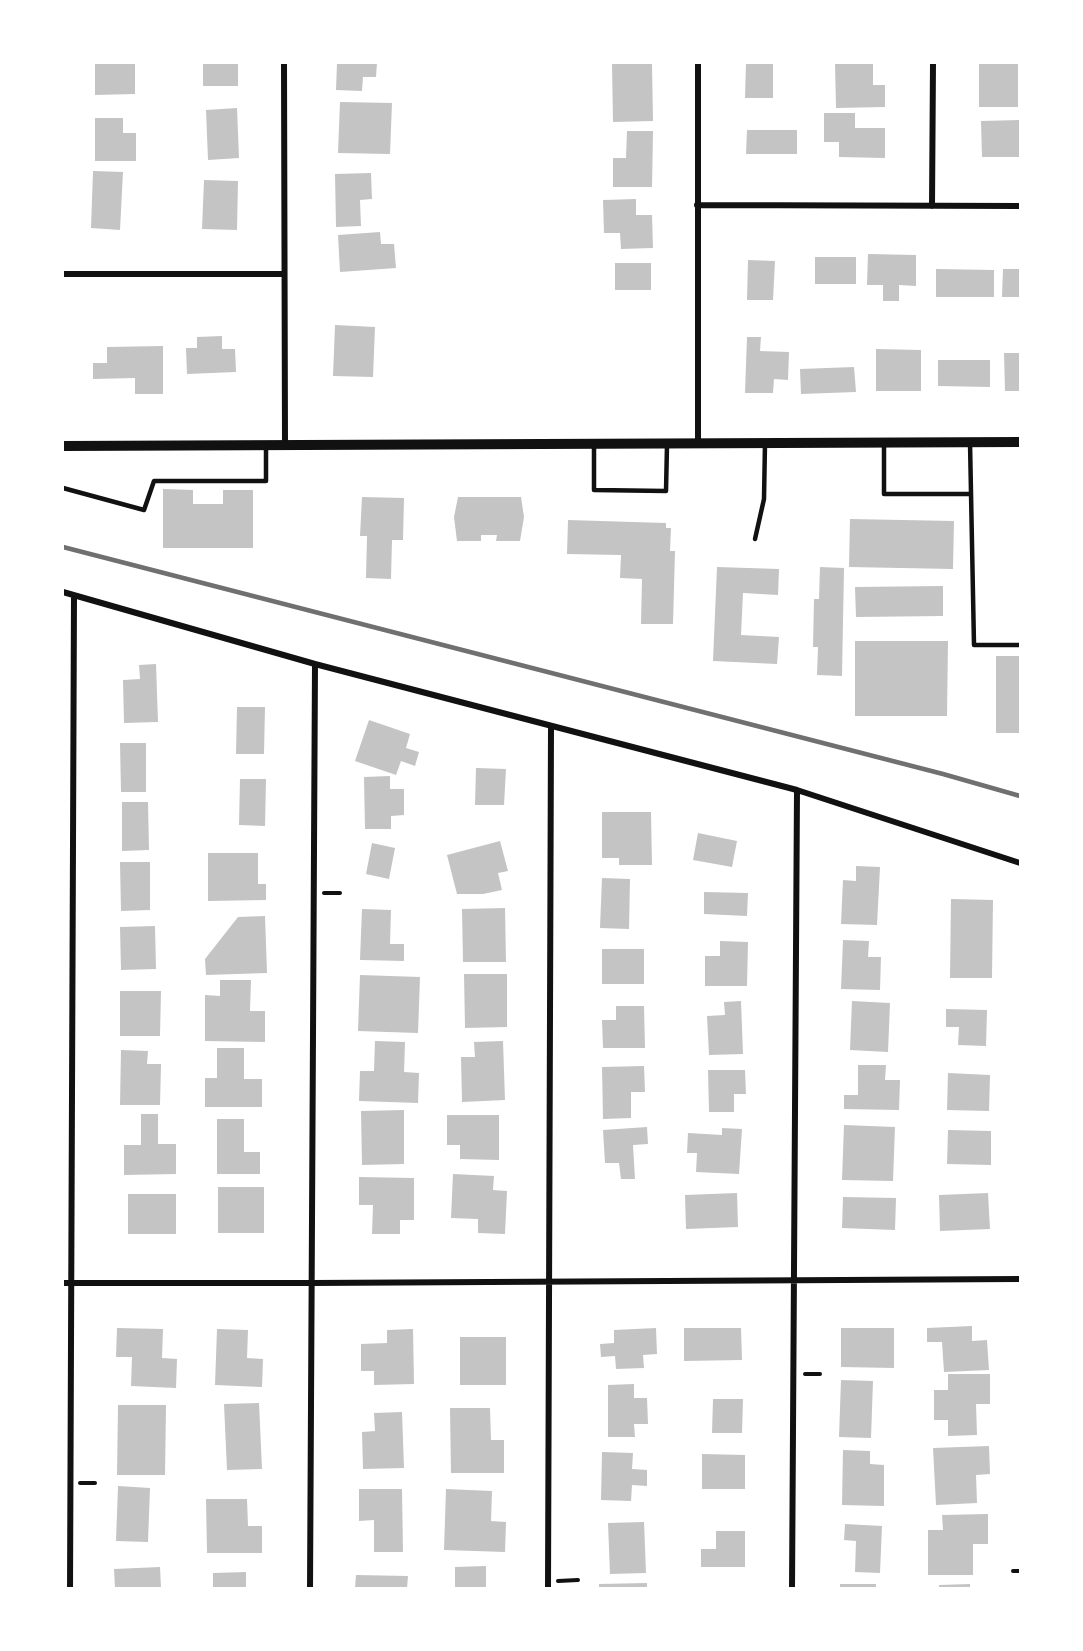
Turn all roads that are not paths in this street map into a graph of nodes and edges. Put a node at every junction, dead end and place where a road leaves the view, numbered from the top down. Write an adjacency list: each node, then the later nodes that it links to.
1 (285, 63): 8 (street)
2 (698, 63): 4 (street)
3 (933, 63): 5 (street)
4 (697, 205): 5 (street); 13 (street)
5 (932, 206): 6 (street)
6 (1020, 206)
7 (63, 274): 8 (street)
8 (284, 274): 17 (street)
9 (885, 442): 10 (street); 14 (street); 20 (lane)
10 (970, 442): 11 (street); 20 (lane)
11 (1020, 442)
12 (667, 443): 13 (street); 15 (street); 15 (lane)
13 (698, 443): 14 (street)
14 (765, 443): 21 (lane)
15 (594, 444): 17 (street)
16 (266, 445): 17 (street); 18 (street); 19 (lane)
17 (285, 445)
18 (63, 446)
19 (63, 488)
20 (971, 494): 24 (lane)
21 (755, 539)
22 (63, 592): 23 (street)
23 (74, 595): 25 (street); 33 (street)
24 (1020, 645)
25 (315, 664): 26 (street); 34 (street)
26 (551, 726): 27 (street); 30 (street)
27 (797, 790): 28 (street); 31 (street)
28 (1020, 863)
29 (1020, 1279): 31 (street)
30 (548, 1281): 31 (street); 34 (street); 35 (street)
31 (794, 1281): 38 (street)
32 (63, 1283): 33 (street)
33 (72, 1283): 34 (street); 36 (street)
34 (312, 1283): 37 (street)
35 (548, 1584)
36 (70, 1588)
37 (310, 1588)
38 (792, 1588)

